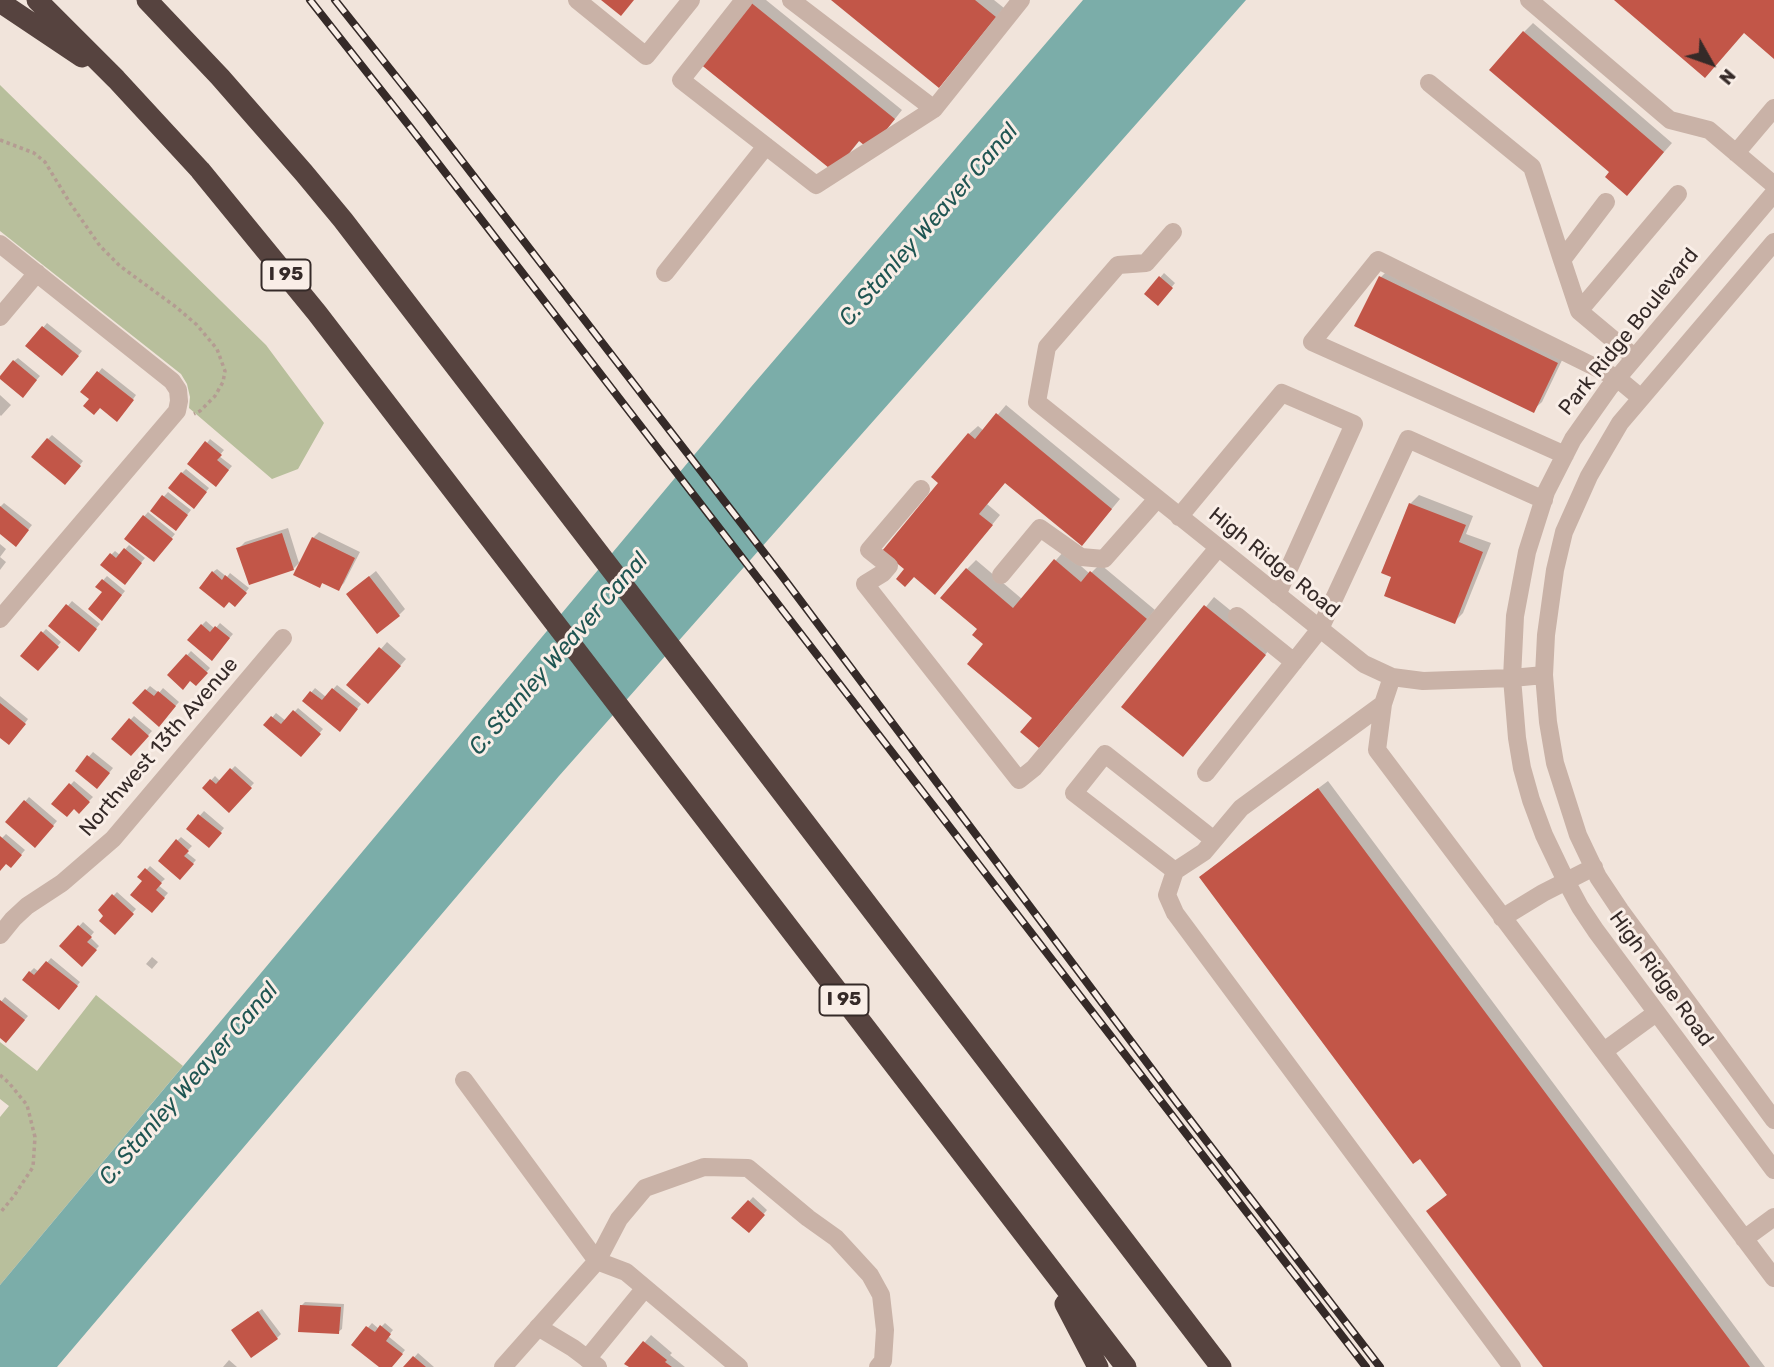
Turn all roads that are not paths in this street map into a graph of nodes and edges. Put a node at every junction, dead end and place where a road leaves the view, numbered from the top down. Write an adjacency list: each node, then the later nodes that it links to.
1 (37, 0): 10 (highway, I 95)
2 (147, 0): 73 (highway)
3 (578, 0): 4 (street)
4 (691, 0)
5 (744, 0): 14 (street)
6 (791, 0): 13 (street)
7 (1529, 0): 15 (street)
8 (1017, 1): 13 (street)
9 (0, 2): 10 (highway)
10 (116, 79): 62 (highway, I 95)
11 (1429, 83): 23 (street)
12 (1774, 108): 15 (street)
13 (934, 109): 14 (street)
14 (766, 146): 24 (street)
15 (1736, 153): 16 (street)
16 (1774, 185)
17 (1774, 192): 28 (street, Park Ridge Boulevard)
18 (1678, 194): 26 (street)
19 (1606, 202): 23 (street)
20 (1173, 232): 33 (street, High Ridge Road)
21 (1774, 242): 30 (street)
22 (0, 244): 25 (street)
23 (1562, 260): 26 (street)
24 (665, 273)
25 (37, 274): 27 (street); 40 (street)
26 (1579, 311): 28 (street)
27 (0, 317)
28 (1634, 357): 29 (street, Park Ridge Boulevard)
29 (1617, 378): 30 (street); 31 (street, Park Ridge Boulevard); 31 (street)
30 (1641, 398): 44 (street)
31 (1564, 455): 34 (street, Park Ridge Boulevard)
32 (921, 489): 36 (street)
33 (1157, 499): 35 (street, High Ridge Road); 37 (street)
34 (1544, 500): 41 (street); 46 (street, Park Ridge Boulevard)
35 (1179, 517): 36 (street, High Ridge Road); 38 (street)
36 (1218, 548): 38 (street, High Ridge Road)
37 (1001, 575)
38 (1278, 595): 41 (street, High Ridge Road)
39 (1237, 616): 43 (street)
40 (0, 619)
41 (1320, 629): 43 (street); 45 (street, High Ridge Road)
42 (283, 638): 54 (street, Northwest 13th Avenue)
43 (1294, 662): 48 (street)
44 (1545, 675): 46 (street, High Ridge Road); 50 (street, High Ridge Road)
45 (1392, 677): 46 (street, High Ridge Road); 47 (street)
46 (1512, 678): 52 (street, High Ridge Road)
47 (1383, 704): 49 (street); 53 (street)
48 (1206, 773)
49 (1214, 840): 51 (street); 51 (street)
50 (1594, 867): 52 (street); 58 (street, High Ridge Road)
51 (1175, 871): 74 (street)
52 (1566, 881): 53 (street); 55 (street, High Ridge Road)
53 (1503, 918): 56 (street)
54 (0, 935)
55 (1656, 1013): 56 (street); 59 (street, High Ridge Road)
56 (1604, 1051): 61 (street)
57 (464, 1080): 63 (street)
58 (1774, 1119)
59 (1774, 1170)
60 (1774, 1217): 61 (street)
61 (1744, 1239): 64 (street)
62 (1038, 1252): 71 (highway); 72 (highway, I 95)
63 (597, 1261): 65 (street); 66 (street); 70 (street)
64 (1774, 1278)
65 (645, 1288): 67 (street); 69 (street)
66 (538, 1327): 67 (street); 68 (street)
67 (593, 1363)
68 (503, 1367)
69 (739, 1367)
70 (878, 1367)
71 (1098, 1367)
72 (1126, 1367)
73 (1221, 1367)
74 (1512, 1367)

